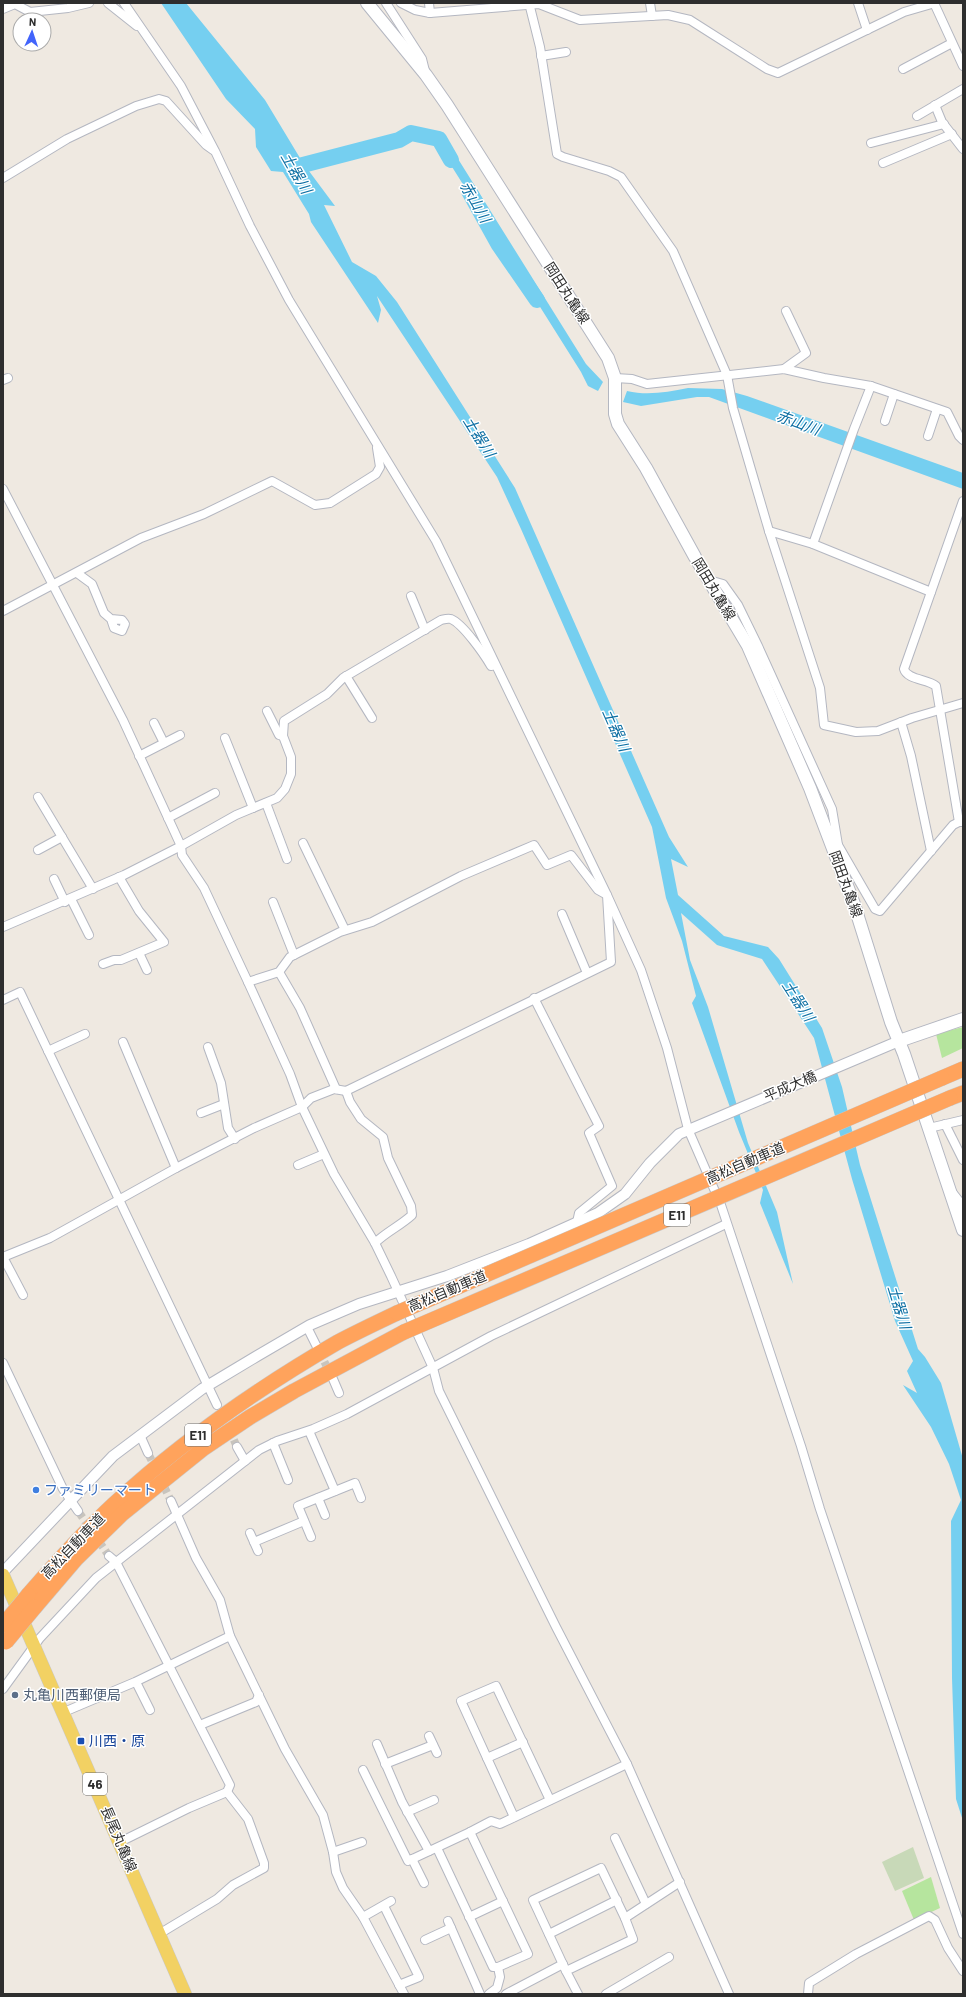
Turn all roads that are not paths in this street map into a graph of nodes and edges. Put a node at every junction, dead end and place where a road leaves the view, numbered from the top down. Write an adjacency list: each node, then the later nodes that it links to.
1 (89, 3): 12 (street)
2 (108, 3): 15 (street)
3 (124, 3): 15 (street)
4 (367, 3): 22 (main road, 岡田丸亀線)
5 (386, 3): 22 (street)
6 (401, 3): 13 (street)
7 (428, 3): 13 (street)
8 (650, 3): 14 (street)
9 (858, 3): 16 (street)
10 (934, 3): 16 (street); 17 (street)
11 (529, 4): 13 (street); 14 (street); 19 (street)
12 (3, 9)
13 (430, 13)
14 (652, 16): 16 (street)
15 (140, 27): 30 (street)
16 (867, 30)
17 (952, 43): 20 (street); 21 (street)
18 (566, 52): 19 (street)
19 (541, 56): 35 (street)
20 (963, 66)
21 (903, 69)
22 (426, 75): 36 (main road, 岡田丸亀線)
23 (963, 89): 24 (street)
24 (935, 105): 25 (street); 26 (street)
25 (917, 116)
26 (944, 124): 27 (street); 28 (street)
27 (952, 134): 29 (street); 31 (street)
28 (871, 143)
29 (963, 149)
30 (215, 152): 32 (street); 43 (street)
31 (883, 163)
32 (3, 178)
33 (786, 311): 34 (street)
34 (784, 369): 35 (street); 37 (street)
35 (727, 375): 36 (street); 46 (street)
36 (615, 378): 77 (main road, 岡田丸亀線)
37 (872, 386): 38 (street); 47 (street)
38 (894, 394): 39 (street); 40 (street)
39 (937, 409): 41 (street); 42 (street)
40 (885, 421)
41 (928, 436)
42 (963, 440)
43 (376, 443): 48 (street); 55 (street)
44 (3, 489): 49 (street)
45 (963, 501): 50 (street)
46 (769, 531): 47 (street); 61 (street)
47 (813, 544): 50 (street)
48 (77, 573): 49 (street); 53 (street)
49 (53, 586): 52 (street); 67 (street)
50 (931, 592): 58 (street)
51 (411, 596): 54 (street)
52 (3, 611)
53 (111, 619)
54 (425, 630): 55 (street); 56 (street)
55 (496, 665): 84 (street)
56 (346, 676): 60 (street); 64 (street)
57 (963, 703): 58 (street)
58 (941, 710): 61 (street); 73 (street)
59 (267, 711): 64 (street)
60 (372, 718)
61 (901, 722): 79 (street)
62 (154, 723): 66 (street)
63 (180, 735): 66 (street)
64 (283, 736): 70 (street)
65 (225, 738): 71 (street)
66 (164, 743): 67 (street)
67 (139, 756): 72 (street)
68 (215, 793): 72 (street)
69 (38, 797): 74 (street)
70 (266, 803): 71 (street); 80 (street)
71 (253, 808): 76 (street)
72 (168, 818): 76 (street)
73 (961, 822): 79 (street)
74 (62, 837): 78 (street); 83 (street)
75 (303, 843): 89 (street)
76 (181, 846): 81 (street); 97 (street)
77 (835, 846): 79 (street); 102 (main road, 岡田丸亀線)
78 (38, 850)
79 (931, 851)
80 (287, 859)
81 (119, 878): 83 (street); 91 (street)
82 (54, 879): 85 (street)
83 (93, 889): 85 (street)
84 (607, 895): 89 (street); 96 (street); 115 (street)
85 (68, 900): 88 (street); 90 (street)
86 (274, 902): 92 (street)
87 (562, 914): 96 (street)
88 (3, 927)
89 (345, 930): 92 (street)
90 (89, 935)
91 (139, 953): 93 (street); 94 (street)
92 (294, 955): 95 (street)
93 (103, 964)
94 (147, 970)
95 (279, 972): 97 (street); 107 (street)
96 (587, 973): 98 (street)
97 (248, 982): 111 (street)
98 (534, 998): 108 (street); 125 (street)
99 (3, 1000): 105 (street)
100 (963, 1019): 102 (main road)
101 (85, 1034): 105 (street)
102 (899, 1041): 115 (street, 平成大橋); 116 (main road, 岡田丸亀線)
103 (123, 1042): 121 (street)
104 (208, 1047): 110 (street)
105 (48, 1051): 123 (street)
106 (963, 1069): 163 (highway, 高松自動車道 / E11, bridge)
107 (336, 1089): 108 (street); 111 (street)
108 (346, 1091): 128 (street)
109 (956, 1095): 163 (highway, 高松自動車道 / E11, bridge)
110 (224, 1104): 112 (street); 117 (street)
111 (302, 1107): 117 (street); 118 (street)
112 (201, 1113)
113 (963, 1120): 114 (street)
114 (945, 1124): 116 (street); 119 (street)
115 (692, 1127): 125 (street, 平成大橋); 126 (street)
116 (929, 1128): 122 (main road, 岡田丸亀線)
117 (235, 1139): 121 (street)
118 (324, 1154): 120 (street); 128 (street)
119 (963, 1160)
120 (298, 1165)
121 (176, 1168): 123 (street)
122 (949, 1188): 124 (street); 127 (main road, 岡田丸亀線)
123 (118, 1199): 129 (street); 137 (street)
124 (963, 1206)
125 (577, 1222): 130 (street, 平成大橋)
126 (726, 1224): 135 (street); 206 (street)
127 (963, 1230)
128 (375, 1243): 130 (street)
129 (3, 1257): 131 (street)
130 (398, 1293): 132 (street, 平成大橋); 135 (street)
131 (23, 1295)
132 (307, 1327): 133 (street); 137 (street, 平成大橋)
133 (317, 1347)
134 (3, 1363): 150 (street)
135 (433, 1368): 140 (street); 182 (street)
136 (333, 1380): 138 (street)
137 (207, 1386): 139 (street); 141 (street, 平成大橋)
138 (339, 1393)
139 (217, 1405)
140 (309, 1430): 142 (street); 147 (street)
141 (140, 1435): 144 (street); 150 (street, 平成大橋)
142 (273, 1443): 145 (street); 146 (street)
143 (237, 1447): 145 (street)
144 (148, 1454)
145 (245, 1461): 153 (street)
146 (288, 1480)
147 (335, 1491): 148 (street); 149 (street)
148 (318, 1498): 154 (street); 155 (street)
149 (361, 1498)
150 (70, 1500): 152 (street); 162 (street, 平成大橋)
151 (170, 1501): 153 (street)
152 (78, 1511)
153 (178, 1514): 161 (street); 165 (street)
154 (325, 1515)
155 (304, 1521): 157 (street); 158 (street)
156 (250, 1533): 158 (street)
157 (310, 1537)
158 (254, 1542): 159 (street)
159 (258, 1551)
160 (110, 1556): 161 (street)
161 (116, 1562): 167 (street); 168 (street)
162 (3, 1573): 167 (main road, 長尾丸亀線 / 46)
163 (31, 1601): 164 (highway, 高松自動車道 / E11, bridge); 166 (highway, 高松自動車道 / E11, bridge)
164 (3, 1625)
165 (230, 1636): 168 (street); 171 (street)
166 (4, 1644)
167 (35, 1646): 170 (street); 173 (main road, 長尾丸亀線 / 46)
168 (168, 1667): 169 (street); 174 (street)
169 (136, 1682): 172 (street); 173 (street)
170 (3, 1689)
171 (259, 1695): 174 (street); 194 (street)
172 (150, 1710)
173 (64, 1712): 191 (main road, 長尾丸亀線 / 46)
174 (200, 1725): 184 (street)
175 (429, 1736): 178 (street)
176 (523, 1742): 180 (street); 180 (street); 186 (street)
177 (377, 1744): 181 (street)
178 (433, 1745): 179 (street); 181 (street)
179 (437, 1753)
180 (487, 1758): 188 (street)
181 (385, 1764): 187 (street)
182 (627, 1764): 186 (street); 196 (street)
183 (363, 1770): 195 (street)
184 (227, 1792): 191 (street); 204 (street)
185 (434, 1800): 187 (street)
186 (550, 1800): 188 (street)
187 (407, 1812): 193 (street)
188 (514, 1817): 189 (street)
189 (470, 1832): 193 (street); 199 (street)
190 (615, 1838): 200 (street)
191 (120, 1842): 204 (main road, 長尾丸亀線 / 46)
192 (362, 1842): 194 (street)
193 (433, 1850): 195 (street); 202 (street)
194 (333, 1852): 201 (street)
195 (412, 1860): 197 (street)
196 (680, 1882): 200 (street); 220 (street)
197 (424, 1883)
198 (617, 1900): 203 (street); 205 (street); 205 (street)
199 (503, 1901): 202 (street); 209 (street)
200 (646, 1904): 203 (street)
201 (363, 1917): 212 (street); 212 (street)
202 (469, 1917): 209 (street)
203 (625, 1918): 210 (street)
204 (159, 1934): 213 (main road, 長尾丸亀線 / 46)
205 (549, 1934): 210 (street)
206 (963, 1934)
207 (425, 1940): 215 (street)
208 (669, 1957): 219 (street)
209 (498, 1967): 216 (street)
210 (565, 1967): 217 (street); 218 (street)
211 (963, 1971): 221 (street)
212 (399, 1985): 214 (street)
213 (185, 1994)
214 (404, 1994)
215 (480, 1994)
216 (489, 1994)
217 (506, 1994)
218 (578, 1994)
219 (606, 1994)
220 (729, 1994)
221 (808, 1994)

